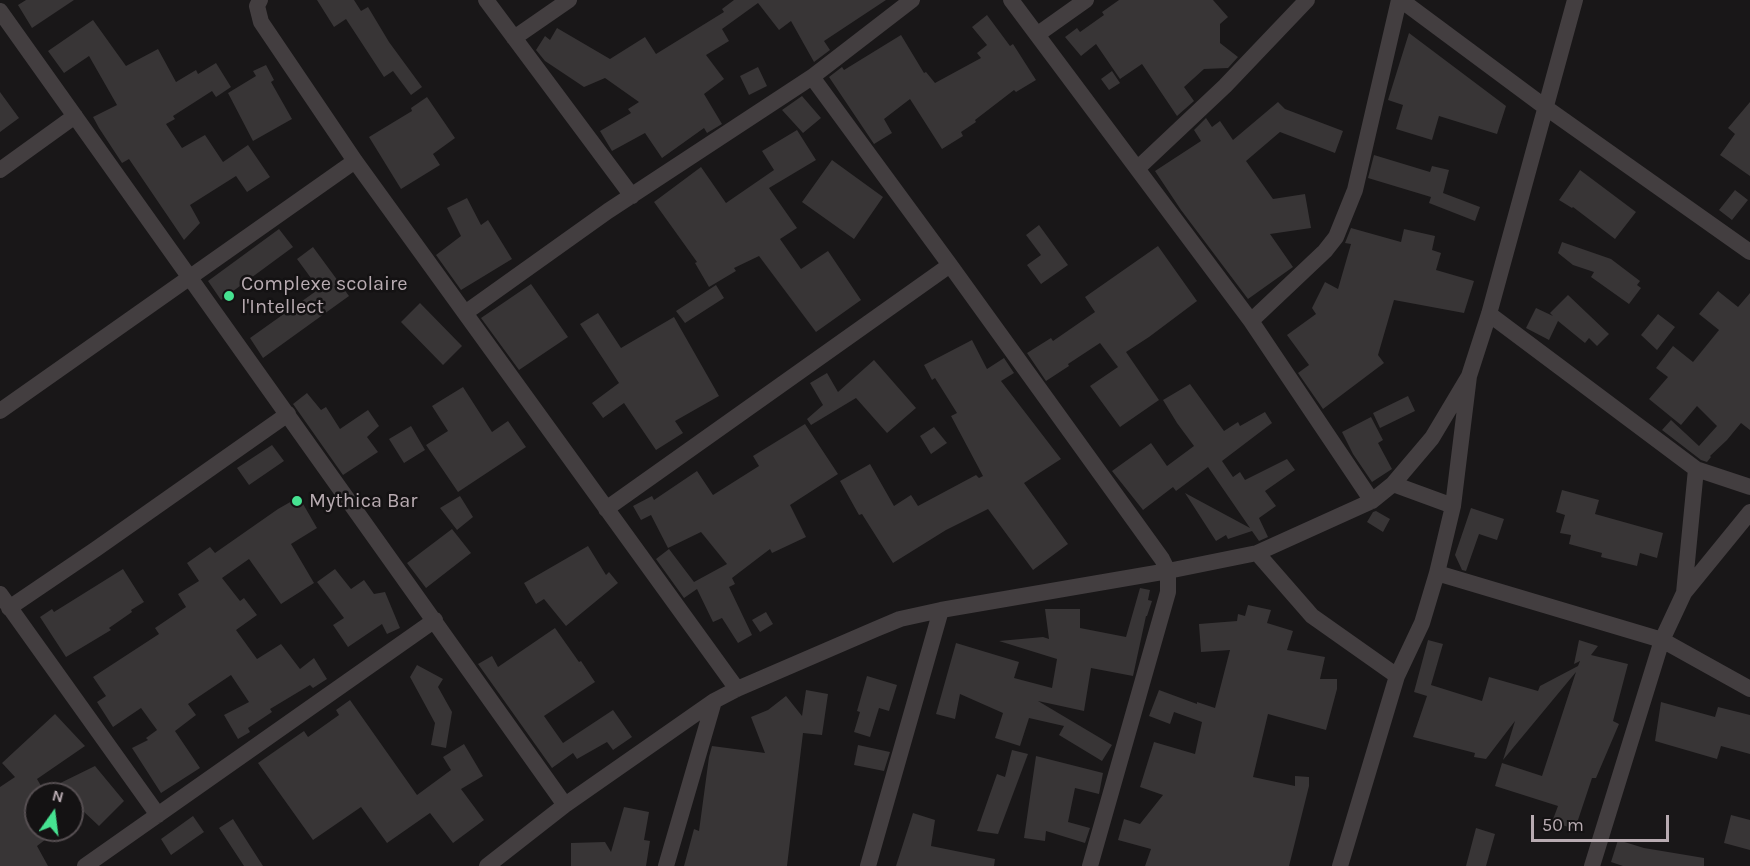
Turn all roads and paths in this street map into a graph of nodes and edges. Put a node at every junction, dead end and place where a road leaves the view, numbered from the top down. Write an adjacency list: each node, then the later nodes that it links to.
1 (260, 0): 16 (street)
2 (486, 0): 12 (street)
3 (569, 0): 12 (street)
4 (912, 0): 13 (street)
5 (1011, 0): 11 (street)
6 (1086, 0): 11 (street)
7 (1307, 0): 17 (street)
8 (1400, 0): 14 (street); 25 (street)
9 (1575, 0): 14 (street)
10 (0, 11): 15 (street)
11 (1038, 34): 17 (street)
12 (514, 38): 19 (street)
13 (812, 77): 19 (street); 21 (street)
14 (1545, 107): 20 (street); 24 (street)
15 (75, 116): 18 (street); 22 (street)
16 (355, 161): 22 (street); 23 (street)
17 (1138, 168): 25 (street)
18 (0, 170)
19 (632, 196): 23 (street)
20 (1750, 252)
21 (950, 265): 34 (street); 37 (street)
22 (190, 277): 27 (street); 28 (street)
23 (465, 313): 34 (street)
24 (1489, 314): 26 (street); 29 (street)
25 (1251, 321): 32 (street)
26 (1468, 376): 30 (street); 33 (street)
27 (0, 411)
28 (288, 414): 40 (street); 42 (street)
29 (1696, 469): 31 (street); 39 (street)
30 (1393, 484): 32 (street); 33 (street)
31 (1750, 487)
32 (1372, 501): 36 (street)
33 (1453, 506): 38 (street)
34 (606, 509): 45 (street)
35 (1750, 512): 39 (street)
36 (1257, 553): 37 (street); 44 (street)
37 (1168, 571): 41 (street); 54 (street)
38 (1437, 573): 43 (street); 44 (street)
39 (1684, 593): 43 (street)
40 (5, 601): 49 (street)
41 (941, 610): 45 (street); 53 (street)
42 (435, 620): 48 (street); 49 (street)
43 (1662, 640): 46 (street); 56 (street)
44 (1397, 676): 55 (street)
45 (736, 689): 47 (street)
46 (1750, 689)
47 (714, 701): 48 (street); 52 (street)
48 (565, 805): 51 (street)
49 (158, 814): 50 (street)
50 (85, 866)
51 (487, 866)
52 (666, 866)
53 (868, 866)
54 (1090, 866)
55 (1340, 866)
56 (1592, 866)

